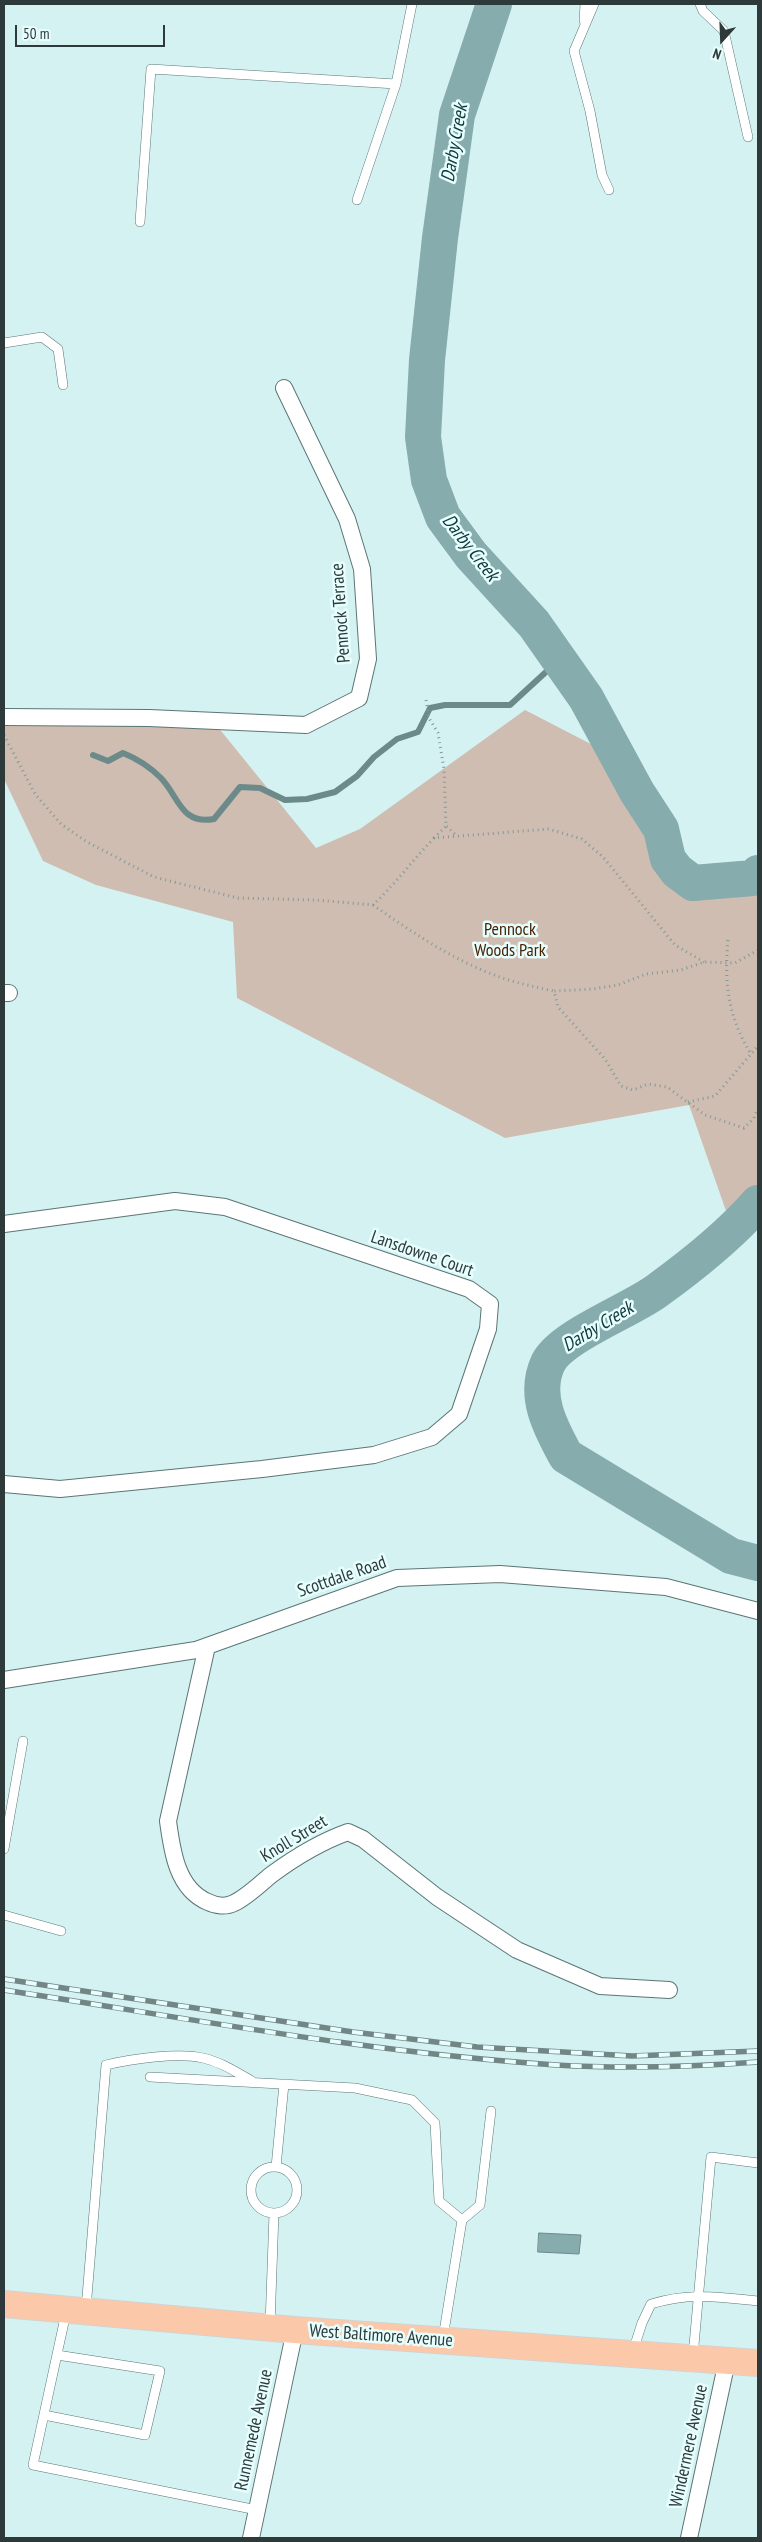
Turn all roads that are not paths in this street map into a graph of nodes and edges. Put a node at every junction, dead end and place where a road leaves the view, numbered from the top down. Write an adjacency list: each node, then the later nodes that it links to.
1 (412, 4): 6 (lane)
2 (585, 4): 5 (lane)
3 (594, 4): 5 (lane)
4 (700, 4): 7 (lane)
5 (584, 26): 8 (lane)
6 (396, 84): 9 (lane); 10 (lane)
7 (748, 137)
8 (609, 190)
9 (357, 200)
10 (140, 222)
11 (4, 343): 12 (lane)
12 (63, 384)
13 (284, 388): 14 (street, Pennock Terrace)
14 (4, 717)
15 (4, 1224): 16 (street, Lansdowne Court)
16 (4, 1484)
17 (758, 1611): 18 (street, Scottdale Road)
18 (206, 1646): 19 (street, Scottdale Road); 25 (street, Knoll Street)
19 (4, 1680)
20 (23, 1741): 21 (lane)
21 (8, 1797): 22 (lane)
22 (4, 1849)
23 (4, 1915): 24 (lane)
24 (61, 1930)
25 (669, 1990)
26 (150, 2076): 27 (lane)
27 (254, 2083): 28 (lane); 37 (lane)
28 (284, 2084): 31 (lane); 33 (lane)
29 (491, 2110): 33 (lane)
30 (758, 2163): 34 (lane)
31 (276, 2167): 32 (lane); 32 (lane)
32 (274, 2213): 38 (lane)
33 (462, 2220): 40 (lane)
34 (698, 2296): 35 (lane); 42 (lane); 43 (lane)
35 (758, 2301)
36 (4, 2304): 37 (main road, West Baltimore Avenue)
37 (76, 2311): 38 (main road, West Baltimore Avenue); 41 (lane)
38 (270, 2328): 39 (main road, West Baltimore Avenue)
39 (295, 2330): 40 (main road, West Baltimore Avenue); 47 (street, Runnemede Avenue)
40 (443, 2340): 42 (main road, West Baltimore Avenue)
41 (57, 2354): 46 (lane); 46 (lane)
42 (632, 2354): 43 (main road, West Baltimore Avenue)
43 (692, 2359): 44 (main road, West Baltimore Avenue)
44 (727, 2361): 45 (main road, West Baltimore Avenue); 49 (street, Windermere Avenue)
45 (758, 2363)
46 (44, 2416): 47 (lane)
47 (257, 2510): 48 (street, Runnemede Avenue)
48 (251, 2538)
49 (690, 2538)

